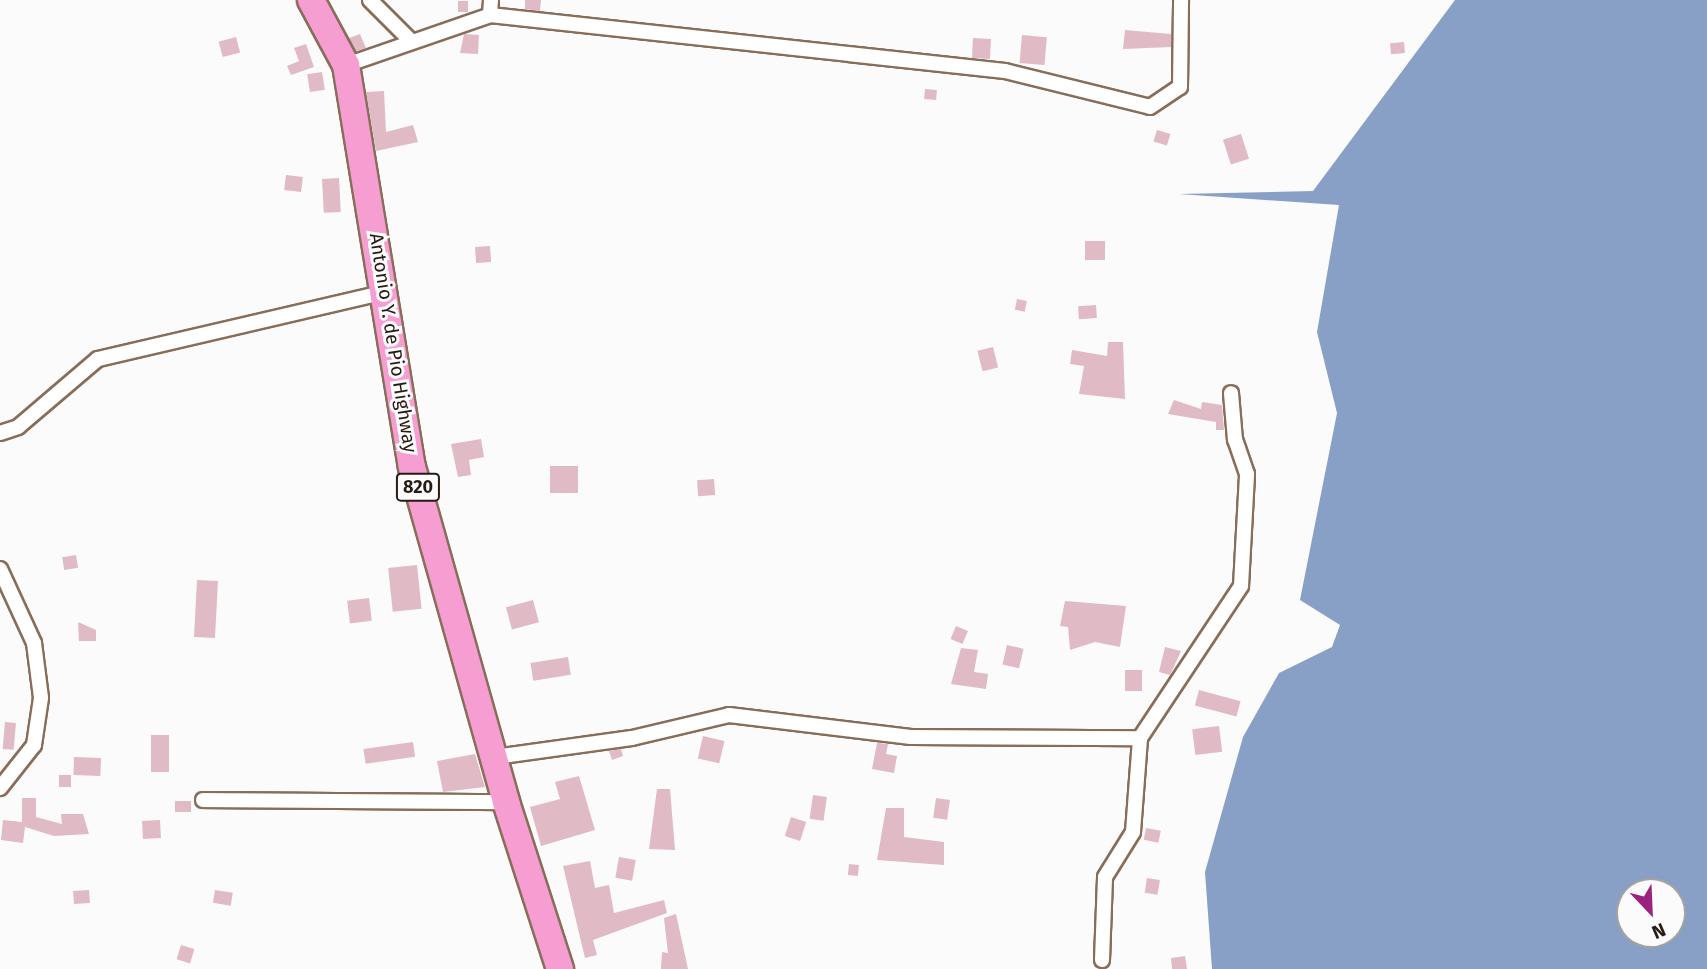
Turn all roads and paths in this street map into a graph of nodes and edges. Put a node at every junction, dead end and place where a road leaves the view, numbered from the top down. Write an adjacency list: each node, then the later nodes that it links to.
1 (311, 0): 6 (highway, Antonio Y. de Pio Highway / 820)
2 (370, 0): 5 (street)
3 (1181, 0): 4 (street)
4 (491, 7): 5 (street)
5 (411, 41): 6 (street)
6 (346, 65): 7 (highway, Antonio Y. de Pio Highway / 820)
7 (385, 292): 9 (street); 12 (highway, Antonio Y. de Pio Highway / 820)
8 (1231, 393): 11 (street)
9 (0, 433)
10 (0, 569): 13 (street)
11 (1140, 738): 12 (street); 16 (street)
12 (495, 757): 15 (highway, Antonio Y. de Pio Highway / 820)
13 (0, 788)
14 (204, 800): 15 (street)
15 (506, 802): 17 (highway, Antonio Y. de Pio Highway / 820)
16 (1102, 960)
17 (560, 969)

